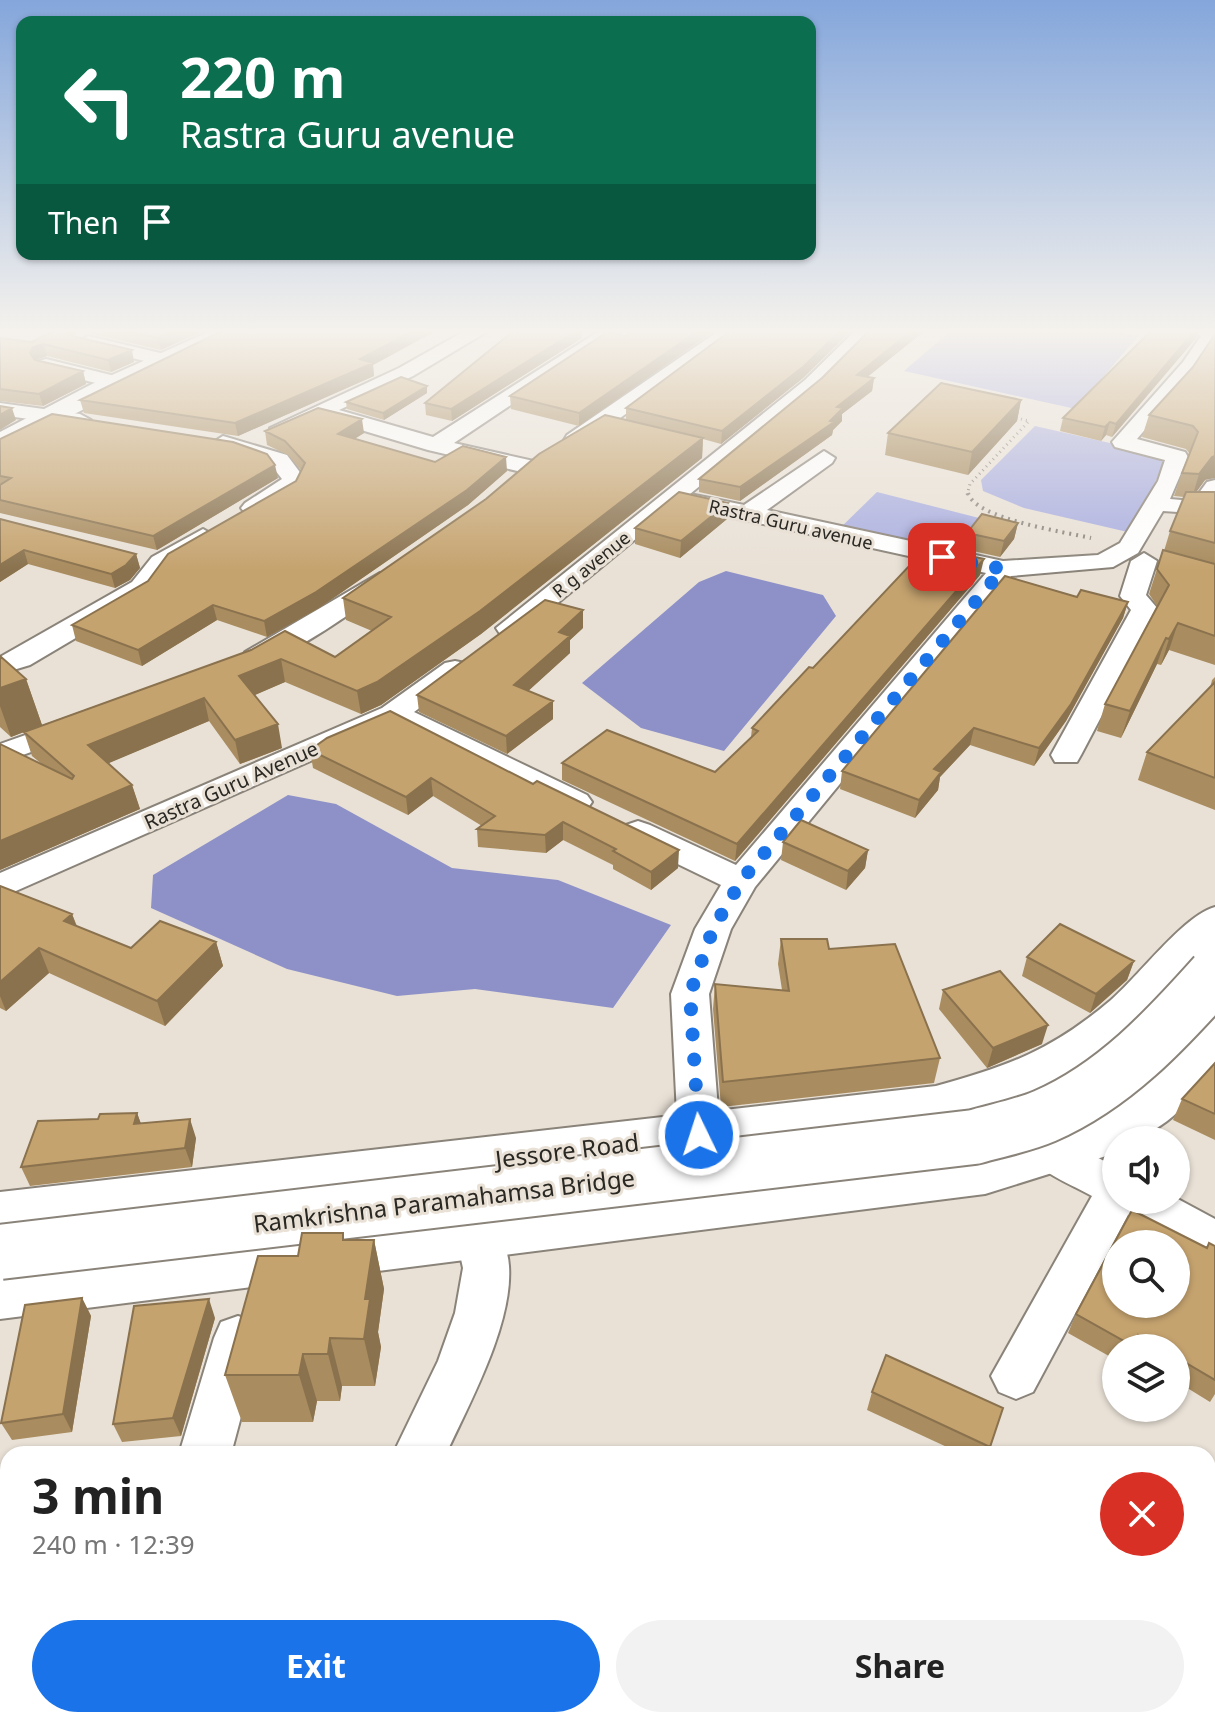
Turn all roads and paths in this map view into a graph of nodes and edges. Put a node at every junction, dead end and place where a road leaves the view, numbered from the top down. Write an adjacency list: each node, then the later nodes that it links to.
1 (0, 409): 10 (street)
2 (66, 409): 10 (street)
3 (324, 409): 8 (street)
4 (492, 409): 16 (street)
5 (623, 409): 12 (street)
6 (781, 409): 19 (street, R g avenue)
7 (1152, 409): 25 (street)
8 (319, 411): 16 (street); 17 (street)
9 (999, 414): 28 (path)
10 (52, 416): 11 (street); 15 (street)
11 (99, 423)
12 (602, 424): 13 (street); 21 (street)
13 (633, 432)
14 (193, 438): 17 (street)
15 (0, 443)
16 (436, 445): 21 (street)
17 (240, 446): 29 (street)
18 (693, 447): 19 (street)
19 (724, 454): 24 (street, R g avenue)
20 (824, 458): 26 (street)
21 (530, 467): 22 (street)
22 (509, 485)
23 (1215, 487): 25 (street)
24 (673, 497): 26 (street, Rastra Guru avenue); 33 (street, R g avenue)
25 (1155, 505): 28 (street)
26 (747, 514): 31 (street, Rastra Guru avenue)
27 (134, 554): 29 (street)
28 (1130, 554): 31 (street, Rastra Guru avenue); 32 (street); 39 (street)
29 (161, 562): 34 (street)
30 (403, 565): 35 (street)
31 (1003, 569): 40 (street)
32 (1172, 569)
33 (493, 642): 36 (street, Rastra Guru Avenue)
34 (0, 666)
35 (231, 669)
36 (392, 714): 40 (street); 41 (street, Rastra Guru Avenue)
37 (101, 717): 38 (street)
38 (0, 754)
39 (1066, 755)
40 (741, 881): 46 (street)
41 (0, 886)
42 (1215, 923): 45 (main road, Jessore Road)
43 (1215, 975): 54 (main road, Ramkrishna Paramahamsa Bridge, bridge)
44 (1215, 1026): 47 (main road)
45 (986, 1092): 46 (main road, Jessore Road); 47 (street)
46 (699, 1135): 51 (main road, Jessore Road)
47 (1050, 1153): 48 (street); 52 (main road)
48 (1102, 1181)
49 (1106, 1214): 57 (street)
50 (1165, 1214): 53 (street)
51 (0, 1217)
52 (477, 1232): 55 (main road); 59 (street)
53 (1215, 1241)
54 (0, 1252)
55 (258, 1260): 56 (main road); 58 (street)
56 (0, 1292)
57 (1016, 1376)
58 (207, 1446)
59 (423, 1446)

